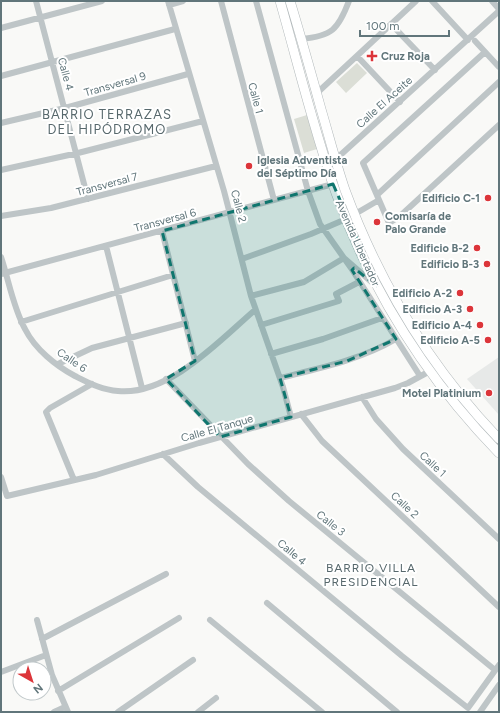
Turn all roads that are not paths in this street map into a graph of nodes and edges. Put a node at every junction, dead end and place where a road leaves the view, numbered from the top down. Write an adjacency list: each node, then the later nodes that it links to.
1 (36, 1): 14 (street, Calle 4)
2 (102, 1): 14 (street)
3 (183, 1): 12 (street)
4 (221, 1): 43 (street, Calle 1)
5 (256, 1): 40 (street, Avenida Libertador)
6 (280, 1): 39 (main road, Avenida Libertador)
7 (290, 1): 18 (main road, Avenida Libertador)
8 (350, 1): 18 (street)
9 (416, 1): 15 (street)
10 (432, 1): 19 (street)
11 (492, 1): 13 (street)
12 (168, 3): 17 (street, Calle 2)
13 (499, 10): 19 (street, Calle El Aceite)
14 (41, 18): 16 (street); 23 (street, Calle 4)
15 (391, 24): 22 (street); 25 (street)
16 (1, 28)
17 (175, 29): 23 (street); 26 (street, Calle 2)
18 (301, 39): 29 (main road, Avenida Libertador)
19 (468, 40): 25 (street, Calle El Aceite)
20 (475, 41): 21 (street)
21 (485, 52): 24 (street); 41 (street)
22 (357, 56): 29 (street); 30 (street)
23 (53, 62): 27 (street); 31 (street, Calle 4)
24 (499, 67)
25 (435, 70): 30 (street, Calle El Aceite)
26 (188, 74): 31 (street, Transversal 9); 32 (street, Calle 2)
27 (1, 76)
28 (499, 82): 41 (street)
29 (317, 93): 36 (main road, Avenida Libertador)
30 (400, 102): 36 (street, Calle El Aceite)
31 (65, 108): 33 (street, Transversal 9); 35 (street, Calle 4)
32 (203, 121): 35 (street); 37 (street, Calle 2)
33 (1, 123)
34 (499, 125): 41 (street)
35 (78, 153): 38 (street); 42 (street, Calle 4)
36 (336, 159): 45 (main road, Avenida Libertador)
37 (216, 166): 42 (street, Transversal 7); 44 (street, Calle 2)
38 (1, 170)
39 (333, 184): 40 (street, Transversal 6); 47 (main road, Avenida Libertador)
40 (308, 191): 43 (street, Transversal 6); 48 (street, Avenida Libertador)
41 (378, 197): 45 (street)
42 (88, 199): 46 (street, Transversal 7)
43 (274, 200): 44 (street, Transversal 6)
44 (230, 212): 49 (street, Transversal 6); 53 (street, Calle 2)
45 (355, 214): 47 (main road); 80 (main road, Avenida Libertador)
46 (1, 216)
47 (346, 219): 48 (street); 57 (main road, Avenida Libertador)
48 (323, 230): 52 (street, Avenida Libertador); 53 (street)
49 (162, 231): 50 (street, Transversal 6); 55 (street)
50 (106, 246): 54 (street, Transversal 6); 58 (street)
51 (1, 257): 54 (street, Calle 6)
52 (344, 258): 56 (street, Avenida Libertador); 57 (street); 59 (street)
53 (242, 259): 59 (street, Calle 2)
54 (3, 273): 62 (street, Calle 6)
55 (173, 275): 58 (street); 63 (street)
56 (360, 282): 61 (street, Avenida Libertador); 64 (street)
57 (378, 287): 70 (main road, Avenida Libertador)
58 (116, 291): 62 (street); 65 (street)
59 (251, 296): 60 (street, Calle 2)
60 (255, 310): 64 (street, Calle 2); 68 (street)
61 (382, 318): 66 (street, Avenida Libertador); 67 (street)
62 (22, 322): 69 (street, Calle 6)
63 (186, 323): 65 (street); 68 (street)
64 (261, 325): 67 (street, Calle 2)
65 (129, 339): 69 (street); 75 (street)
66 (396, 339): 71 (street, Avenida Libertador); 72 (street)
67 (271, 354): 72 (street, Calle 2)
68 (196, 361): 73 (street)
69 (58, 364): 74 (street, Calle 6)
70 (430, 371): 71 (street, Calle El Tanque); 81 (main road, Avenida Libertador)
71 (420, 376): 76 (street, Calle El Tanque)
72 (280, 378): 78 (street, Calle 2)
73 (166, 379): 75 (street); 79 (street, Calle 3)
74 (92, 384): 75 (street); 84 (street, Calle 6)
75 (142, 388)
76 (362, 397): 77 (street, Calle El Tanque); 85 (street, Calle 1)
77 (301, 414): 78 (street, Calle El Tanque); 88 (street, Calle 2)
78 (292, 417): 79 (street, Calle El Tanque)
79 (220, 437): 82 (street, Calle El Tanque); 95 (street, Calle 3)
80 (499, 439)
81 (499, 453)
82 (163, 454): 84 (street, Calle El Tanque); 98 (street, Calle 4)
83 (1, 477): 84 (street, Calle El Tanque)
84 (74, 480)
85 (499, 539)
86 (166, 574): 92 (street)
87 (267, 603): 107 (street)
88 (499, 608)
89 (179, 618): 99 (street)
90 (37, 620): 92 (street)
91 (210, 620): 106 (street)
92 (42, 639): 93 (street)
93 (46, 655): 96 (street); 99 (street)
94 (193, 660): 104 (street)
95 (497, 667): 98 (street)
96 (1, 672)
97 (499, 685): 100 (street)
98 (480, 690): 100 (street)
99 (58, 691): 102 (street)
100 (494, 696): 108 (street)
101 (216, 698): 105 (street)
102 (66, 710): 103 (street)
103 (54, 712)
104 (118, 712)
105 (198, 712)
106 (322, 712)
107 (397, 712)
108 (480, 712)

